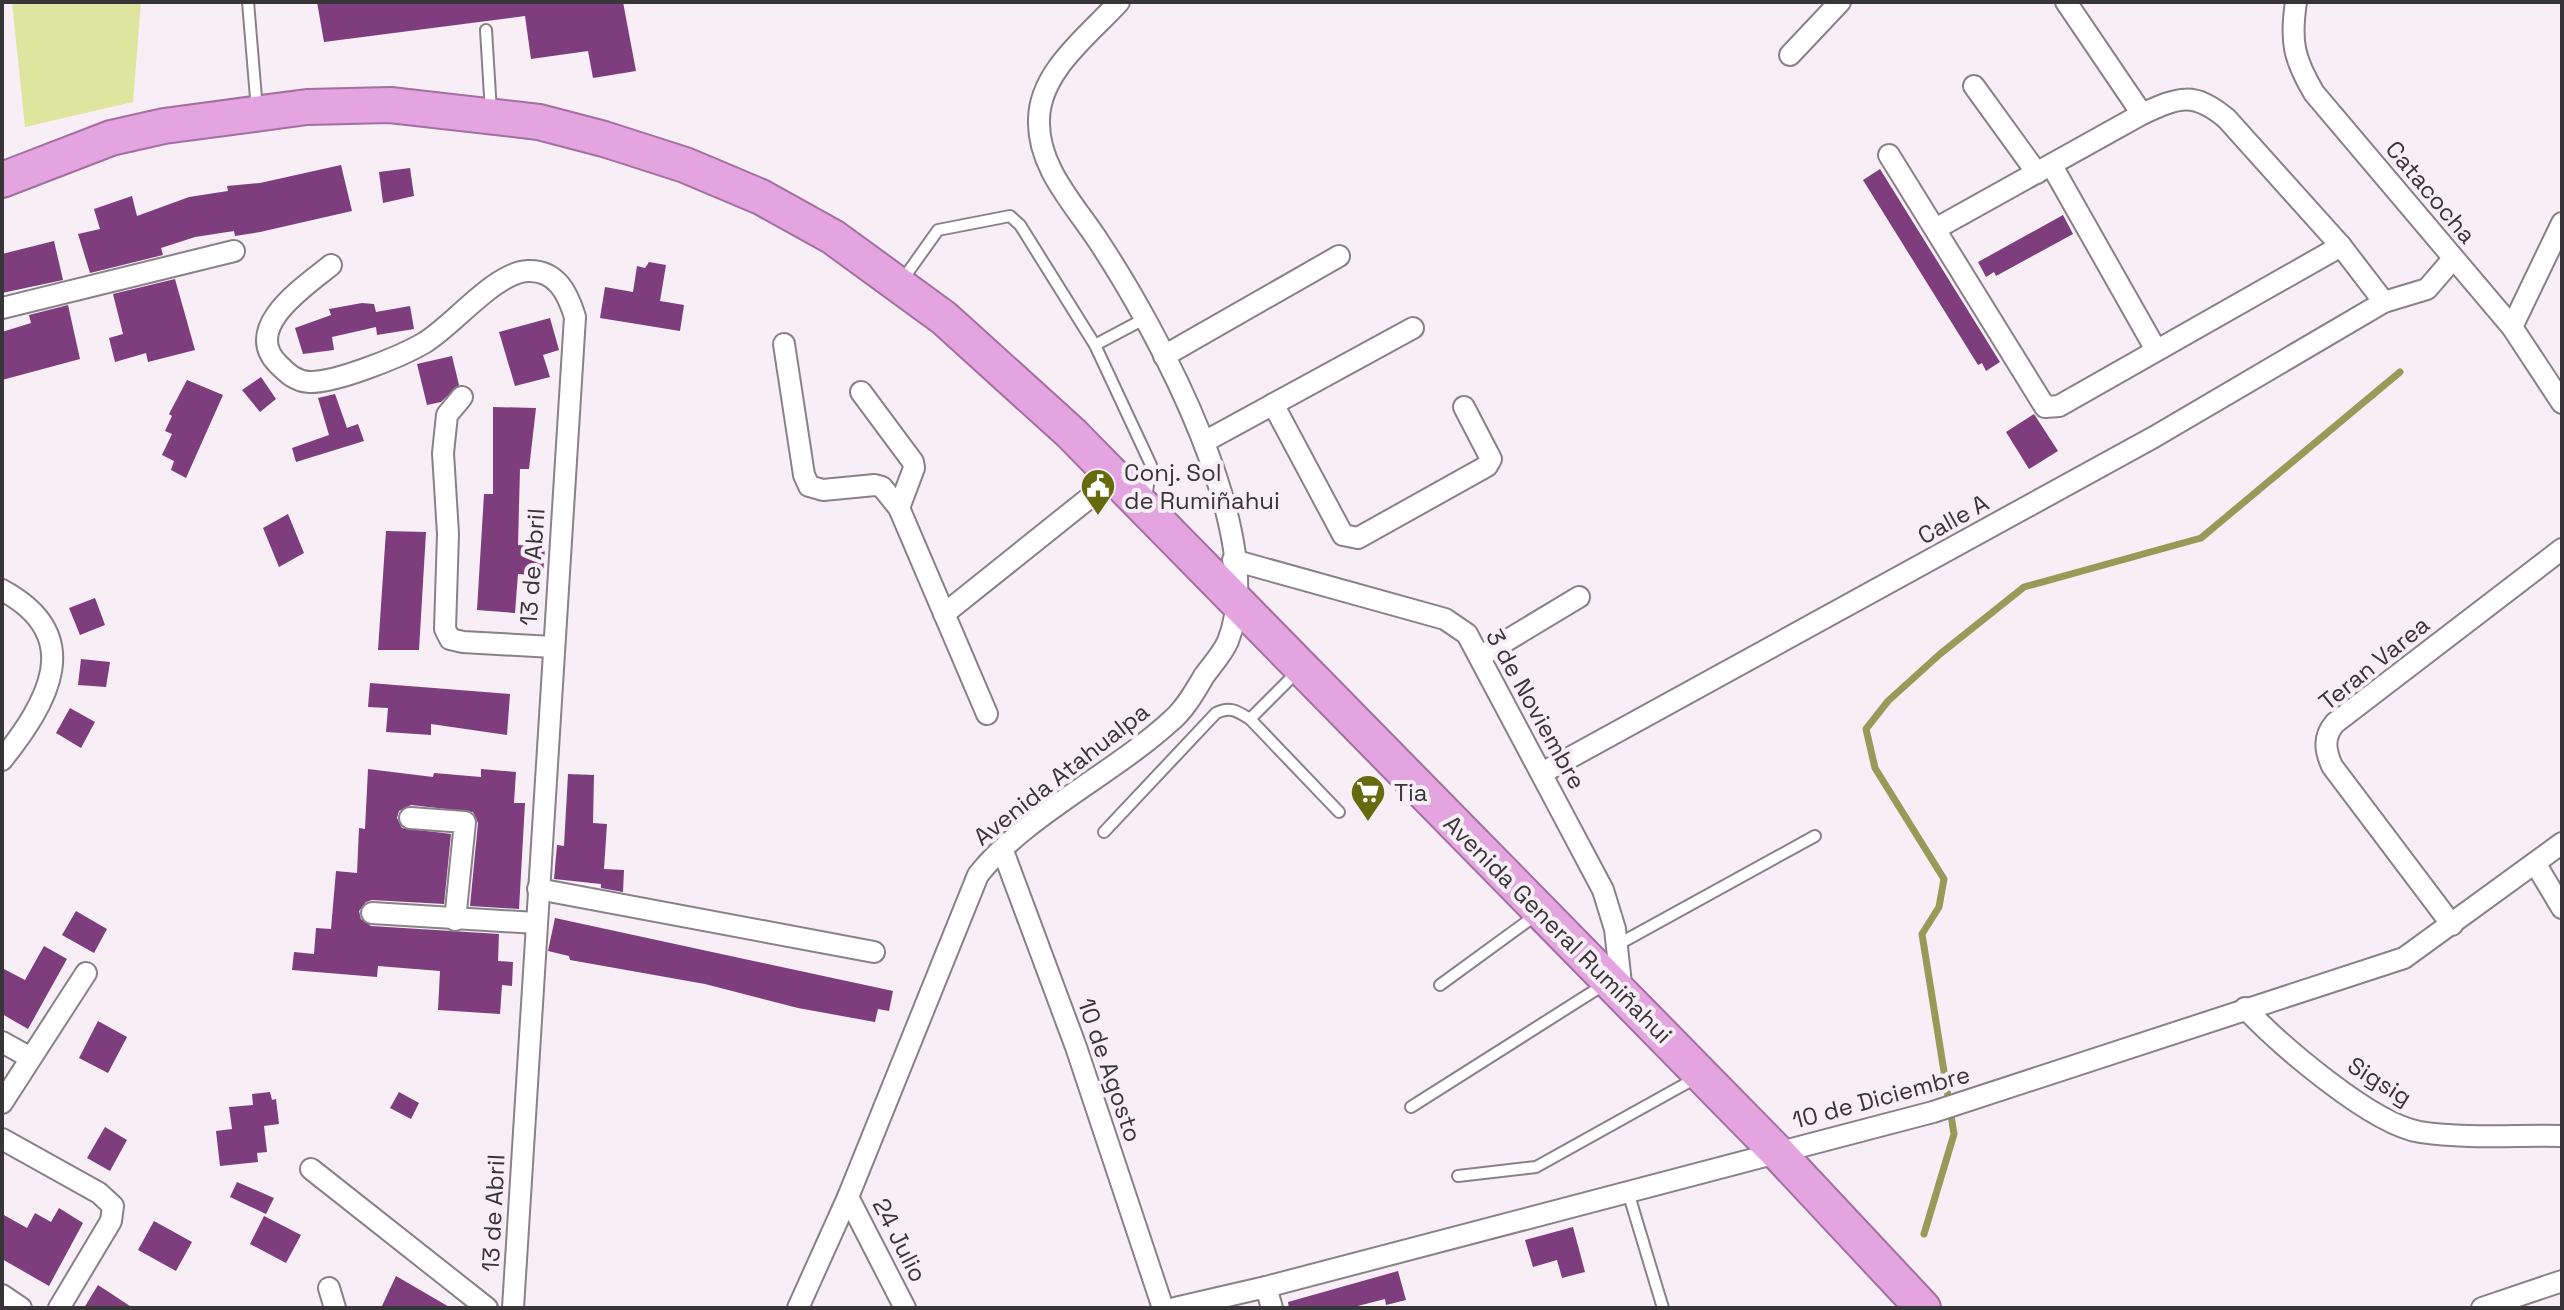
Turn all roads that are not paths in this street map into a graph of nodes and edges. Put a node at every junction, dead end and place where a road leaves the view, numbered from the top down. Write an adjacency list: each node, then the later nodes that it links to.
1 (248, 2): 9 (lane)
2 (1119, 2): 25 (street, Avenida Atahualpa)
3 (1840, 2): 7 (street)
4 (2066, 2): 10 (street)
5 (2296, 2): 20 (street, Catacocha)
6 (486, 30): 11 (lane)
7 (1790, 55)
8 (1974, 86): 13 (street)
9 (257, 112): 11 (highway, Avenida General Rumiñahui); 14 (highway, Avenida General Rumiñahui)
10 (2142, 114): 13 (street); 17 (street)
11 (491, 118): 22 (highway, Avenida General Rumiñahui)
12 (1889, 155): 16 (street)
13 (2044, 170): 16 (street); 30 (street)
14 (2, 180)
15 (2562, 223): 26 (street)
16 (1937, 228): 30 (street)
17 (2341, 246): 23 (street); 30 (street)
18 (234, 251): 24 (street)
19 (1339, 256): 31 (street)
20 (2453, 259): 23 (street, Calle A); 26 (street, Catacocha)
21 (331, 265): 47 (street, 13 de Abril)
22 (899, 284): 29 (lane); 38 (highway, Avenida General Rumiñahui)
23 (2384, 302): 53 (street, Calle A)
24 (2, 308)
25 (1144, 319): 29 (lane); 31 (street, Avenida Atahualpa)
26 (2512, 327): 34 (street, Catacocha)
27 (1413, 328): 35 (street)
28 (784, 344): 40 (street)
29 (1095, 345): 39 (lane)
30 (2155, 348)
31 (1164, 356): 37 (street, Avenida Atahualpa)
32 (861, 392): 40 (street)
33 (462, 397): 47 (street)
34 (2562, 403)
35 (1273, 404): 36 (street); 37 (street)
36 (1464, 407)
37 (1204, 442): 42 (street, Avenida Atahualpa)
38 (1114, 478): 39 (highway, Avenida General Rumiñahui); 46 (street)
39 (1144, 506): 45 (highway, Avenida General Rumiñahui)
40 (899, 508): 46 (street)
41 (2562, 549): 67 (street, Teran Varea)
42 (1233, 560): 45 (street, Avenida Atahualpa); 48 (street, 3 de Noviembre)
43 (2, 590): 52 (street)
44 (1579, 597): 48 (street)
45 (1234, 598): 49 (highway, Avenida General Rumiñahui); 59 (street, Avenida Atahualpa)
46 (944, 614): 50 (street)
47 (553, 647): 61 (street, 13 de Abril)
48 (1481, 656): 53 (street, 3 de Noviembre)
49 (1301, 667): 51 (lane); 63 (highway, Avenida General Rumiñahui)
50 (987, 714)
51 (1250, 719): 54 (lane); 56 (lane)
52 (2, 760)
53 (1542, 773): 68 (street, 3 de Noviembre)
54 (1339, 812)
55 (410, 818): 65 (street)
56 (1104, 832)
57 (1815, 836): 68 (lane)
58 (2562, 843): 60 (street, 10 de Diciembre)
59 (1003, 851): 85 (street, Avenida Atahualpa); 97 (street, 10 de Agosto)
60 (2535, 863): 62 (street); 67 (street, 10 de Diciembre)
61 (538, 889): 66 (street, 13 de Abril); 69 (street)
62 (2562, 908)
63 (1541, 912): 71 (lane); 72 (highway, Avenida General Rumiñahui)
64 (372, 913): 65 (street)
65 (455, 920): 66 (street)
66 (536, 923): 94 (street, 13 de Abril)
67 (2452, 925): 73 (street, 10 de Diciembre)
68 (1617, 945): 72 (street, 3 de Noviembre)
69 (874, 952)
70 (86, 973): 75 (street)
71 (1440, 985)
72 (1616, 987): 76 (highway, Avenida General Rumiñahui); 78 (lane)
73 (2245, 1008): 79 (street, Sigsig); 81 (street, 10 de Diciembre)
74 (2, 1042): 75 (street)
75 (29, 1057): 77 (street)
76 (1702, 1075): 81 (highway, Avenida General Rumiñahui); 83 (lane)
77 (2, 1103)
78 (1411, 1107)
79 (2562, 1136)
80 (2, 1139): 91 (street)
81 (1777, 1152): 84 (street, 10 de Diciembre); 101 (highway, Avenida General Rumiñahui)
82 (311, 1169): 93 (street, 13 de Abril)
83 (1458, 1176)
84 (1628, 1192): 87 (street, 10 de Diciembre); 100 (lane)
85 (848, 1197): 95 (street, Avenida Atahualpa); 96 (street, 24 Julio)
86 (2562, 1281): 102 (street)
87 (1266, 1287): 98 (street, 10 de Diciembre); 99 (street)
88 (329, 1288): 92 (street)
89 (2, 1295): 90 (street)
90 (21, 1308)
91 (59, 1308)
92 (335, 1308)
93 (487, 1308)
94 (513, 1308)
95 (798, 1308)
96 (905, 1308)
97 (1163, 1308)
98 (1175, 1308)
99 (1272, 1308)
100 (1663, 1308)
101 (1923, 1308)
102 (2482, 1308)

